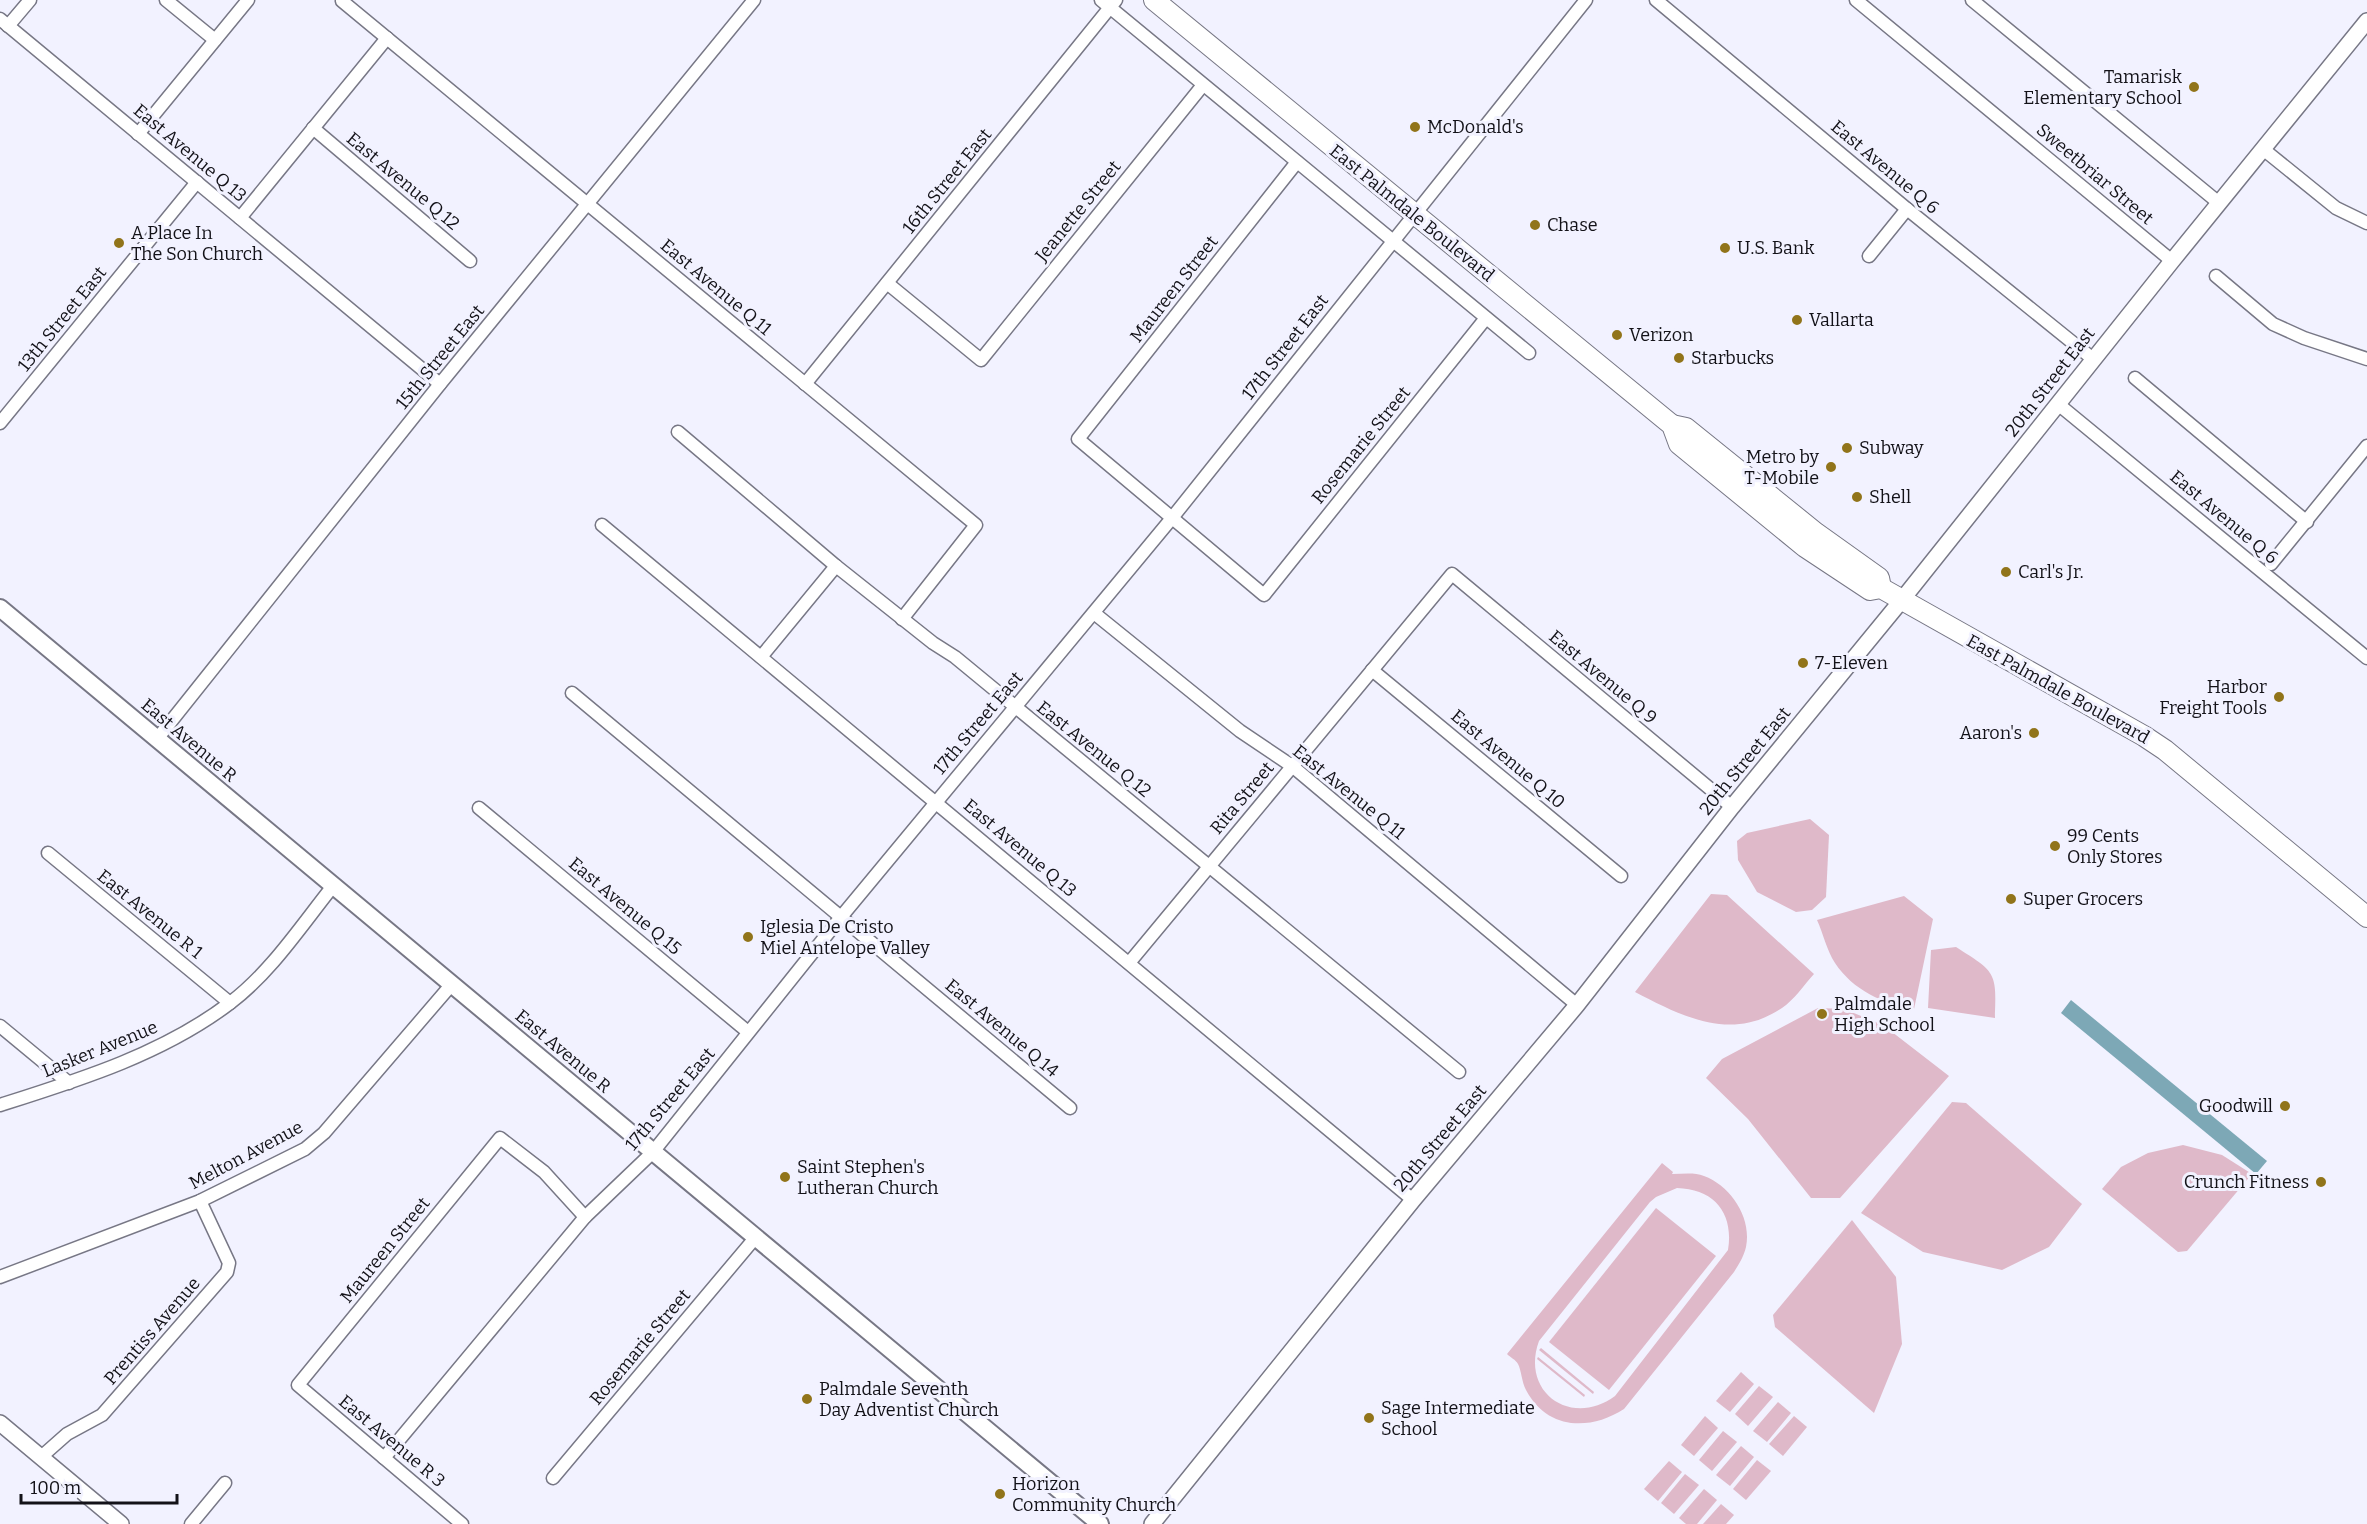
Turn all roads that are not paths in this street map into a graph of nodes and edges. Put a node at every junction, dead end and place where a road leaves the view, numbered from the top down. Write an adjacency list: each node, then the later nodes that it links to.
1 (30, 0): 13 (street)
2 (166, 0): 15 (street)
3 (248, 0): 15 (street)
4 (754, 0): 23 (street, 15th Street East)
5 (1154, 0): 25 (highway, East Palmdale Boulevard)
6 (1586, 0): 25 (street, 17th Street East)
7 (1656, 0): 24 (street, East Avenue Q 6)
8 (1856, 0): 31 (street, Sweetbriar Street)
9 (342, 1): 14 (street, East Avenue Q 11)
10 (1109, 2): 16 (street, East Palmdale Boulevard); 33 (street, 16th Street East)
11 (1977, 2): 22 (street)
12 (2367, 21): 19 (street, 20th Street East)
13 (4, 23): 18 (street, East Avenue Q 13)
14 (387, 38): 17 (street); 23 (street, East Avenue Q 11)
15 (215, 40): 18 (street)
16 (1203, 84): 20 (street, East Palmdale Boulevard); 33 (street, Jeanette Street)
17 (313, 128): 26 (street); 30 (street, East Avenue Q 12)
18 (138, 134): 21 (street, East Avenue Q 13)
19 (2263, 149): 22 (street, 20th Street East); 27 (street)
20 (1297, 162): 28 (street, East Palmdale Boulevard); 48 (street, Maureen Street)
21 (197, 182): 26 (street, East Avenue Q 13); 42 (street, 13th Street East)
22 (2219, 203): 31 (street, 20th Street East)
23 (588, 204): 39 (street, 15th Street East); 40 (street, East Avenue Q 11)
24 (1907, 209): 29 (street); 36 (street, East Avenue Q 6)
25 (1413, 215): 28 (street, 17th Street East); 43 (highway, East Palmdale Boulevard)
26 (240, 218): 39 (street, East Avenue Q 13)
27 (2367, 223)
28 (1392, 241): 34 (street, East Palmdale Boulevard); 48 (street, 17th Street East)
29 (1869, 256)
30 (470, 261)
31 (2172, 261): 36 (street, 20th Street East)
32 (2216, 276): 37 (street)
33 (888, 283): 40 (street, 16th Street East)
34 (1485, 318): 35 (street, East Palmdale Boulevard); 48 (street, Rosemarie Street)
35 (1529, 354)
36 (2093, 359): 41 (street, 20th Street East)
37 (2367, 359)
38 (2135, 378): 49 (street)
39 (440, 384): 64 (street, 15th Street East)
40 (805, 384): 58 (street, East Avenue Q 11)
41 (2058, 404): 55 (street, 20th Street East); 60 (street, East Avenue Q 6)
42 (0, 423)
43 (1672, 426): 46 (highway, East Palmdale Boulevard); 47 (highway, East Palmdale Boulevard)
44 (678, 432): 52 (street, East Avenue Q 12)
45 (2367, 446): 49 (street)
46 (1704, 464): 47 (highway); 54 (highway, East Palmdale Boulevard)
47 (1776, 502): 54 (highway, East Palmdale Boulevard)
48 (1172, 518): 57 (street, 17th Street East)
49 (2307, 522): 51 (street)
50 (602, 525): 59 (street, East Avenue Q 13)
51 (2271, 564)
52 (836, 566): 58 (street, East Avenue Q 12); 59 (street)
53 (1452, 574): 61 (street, Rita Street); 67 (street, East Avenue Q 9)
54 (1881, 588): 55 (highway, East Palmdale Boulevard)
55 (1901, 601): 67 (street, 20th Street East); 74 (highway, East Palmdale Boulevard)
56 (0, 608): 64 (main road, East Avenue R)
57 (1094, 613): 63 (street, 17th Street East); 65 (street, East Avenue Q 11)
58 (902, 619): 63 (street, East Avenue Q 12)
59 (761, 657): 66 (street, East Avenue Q 13)
60 (2367, 658)
61 (1372, 670): 65 (street, Rita Street); 71 (street, East Avenue Q 10)
62 (572, 693): 73 (street, East Avenue Q 14)
63 (1014, 707): 66 (street, 17th Street East); 70 (street, East Avenue Q 12)
64 (157, 739): 72 (main road, East Avenue R)
65 (1292, 766): 70 (street, Rita Street); 78 (street, East Avenue Q 11)
66 (937, 801): 73 (street, 17th Street East); 75 (street, East Avenue Q 13)
67 (1732, 807): 78 (street, 20th Street East)
68 (479, 808): 80 (street, East Avenue Q 15)
69 (48, 853): 77 (street, East Avenue R 1)
70 (1210, 865): 75 (street, Rita Street); 81 (street, East Avenue Q 12)
71 (1621, 876)
72 (333, 886): 76 (main road, East Avenue R); 77 (street, Lasker Avenue)
73 (842, 917): 80 (street, 17th Street East); 84 (street, East Avenue Q 14)
74 (2367, 917)
75 (1129, 963): 86 (street, East Avenue Q 13)
76 (452, 984): 85 (main road, East Avenue R); 87 (street, Melton Avenue)
77 (230, 1003): 82 (street, Lasker Avenue)
78 (1577, 1005): 86 (street, 20th Street East)
79 (0, 1026): 82 (street)
80 (748, 1032): 85 (street, 17th Street East)
81 (1459, 1072)
82 (69, 1083): 83 (street, Lasker Avenue)
83 (0, 1105)
84 (1070, 1108)
85 (652, 1152): 88 (street, 17th Street East); 89 (main road, East Avenue R)
86 (1413, 1200): 101 (street, 20th Street East)
87 (200, 1201): 90 (street, Melton Avenue); 93 (street, Prentiss Avenue)
88 (585, 1217): 91 (street, Maureen Street); 94 (street, 17th Street East)
89 (755, 1238): 95 (street, Rosemarie Street); 100 (main road, East Avenue R)
90 (0, 1277)
91 (298, 1385): 94 (street, East Avenue R 3)
92 (0, 1423): 93 (street)
93 (41, 1457): 97 (street)
94 (384, 1458): 99 (street, East Avenue R 3)
95 (553, 1478)
96 (225, 1482): 98 (street)
97 (121, 1524)
98 (191, 1524)
99 (462, 1524)
100 (1100, 1524)
101 (1152, 1524)

